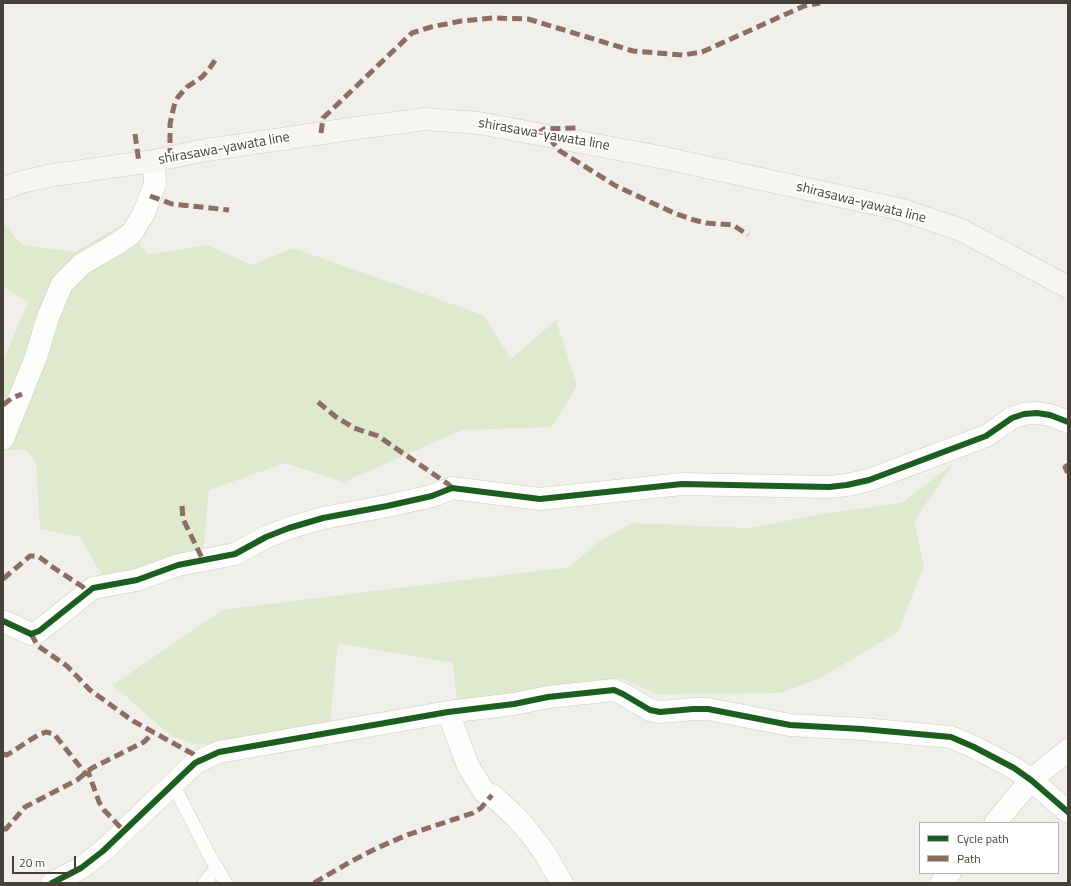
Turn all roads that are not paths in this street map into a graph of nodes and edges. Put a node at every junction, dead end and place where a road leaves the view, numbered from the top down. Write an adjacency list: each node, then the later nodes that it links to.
1 (154, 161): 2 (main road, shirasawa-yawata line); 3 (main road, shirasawa-yawata line); 5 (street)
2 (3, 189)
3 (1068, 287)
4 (1068, 422): 6 (street)
5 (3, 439)
6 (3, 621)
7 (448, 712): 9 (street); 10 (street); 18 (street)
8 (1068, 750): 9 (street)
9 (1031, 780): 11 (street); 12 (street)
10 (173, 784): 13 (lane); 15 (street)
11 (1068, 812)
12 (996, 822)
13 (216, 867): 16 (lane); 17 (lane)
14 (949, 874): 19 (street)
15 (52, 883)
16 (204, 883)
17 (226, 883)
18 (562, 883)
19 (941, 883)

